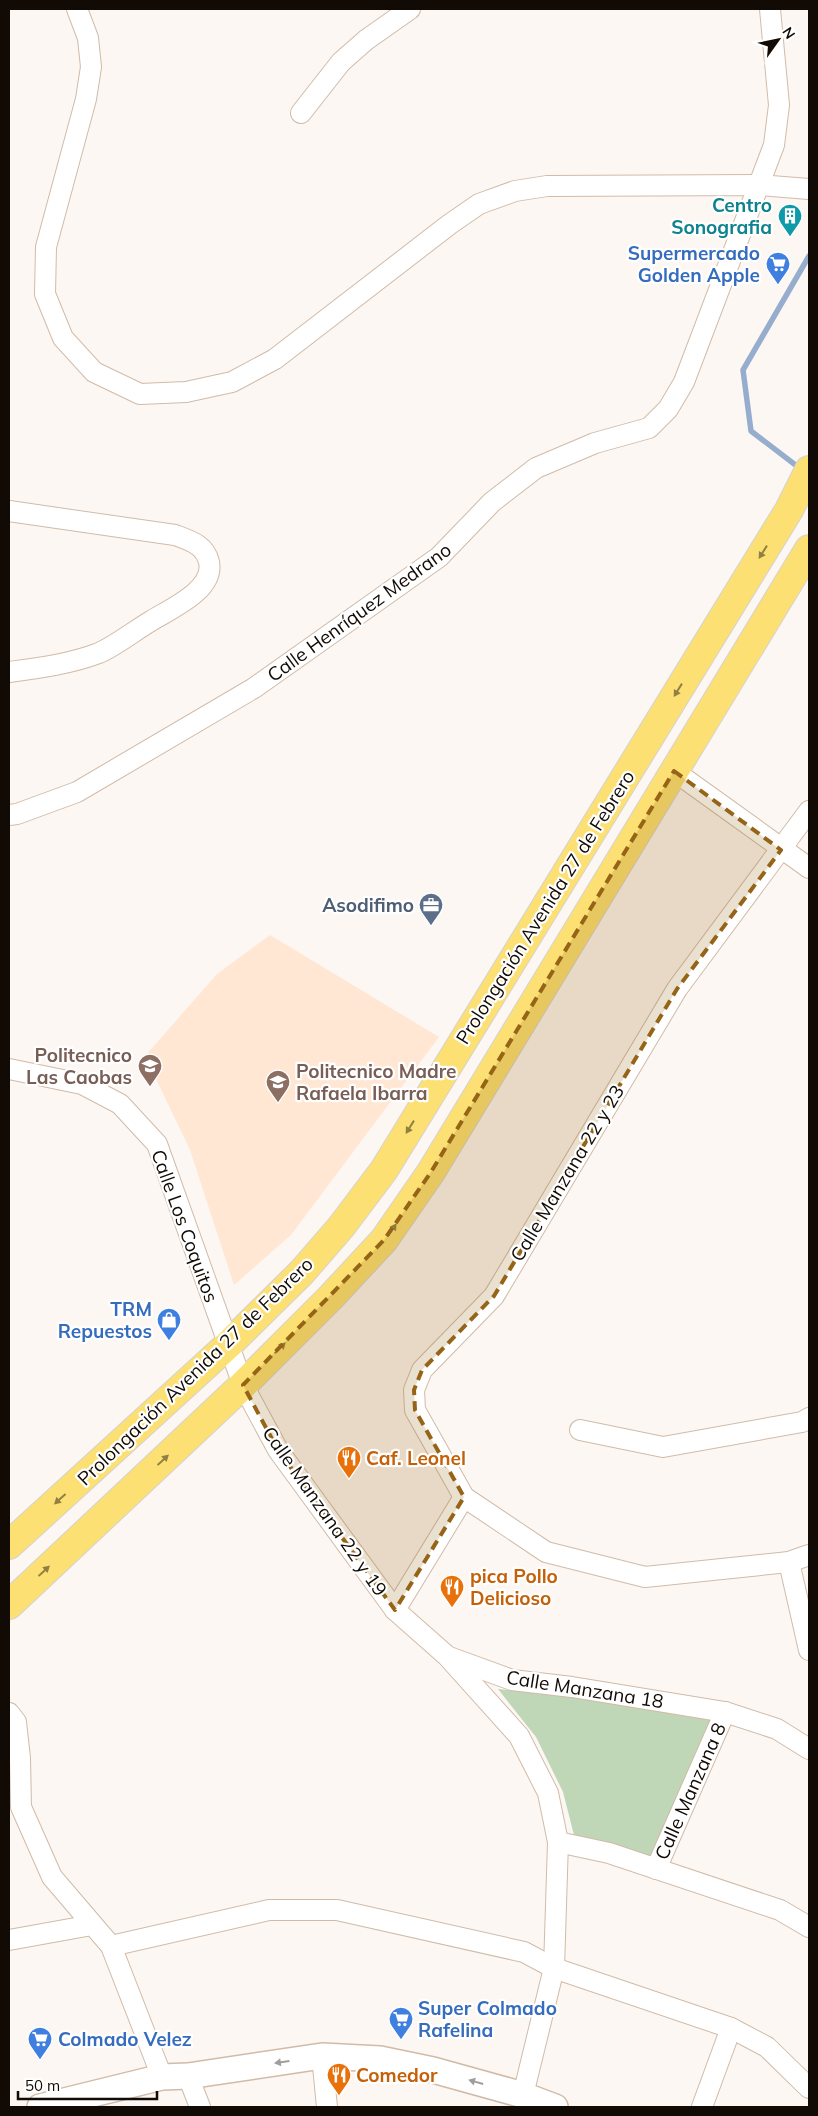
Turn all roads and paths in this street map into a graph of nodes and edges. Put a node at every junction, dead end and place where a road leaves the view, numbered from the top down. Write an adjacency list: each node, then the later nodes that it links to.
1 (77, 9): 5 (street)
2 (410, 9): 4 (street)
3 (770, 9): 5 (street, Calle Henríquez Medrano)
4 (301, 113)
5 (758, 186): 6 (street); 13 (street, Calle Henríquez Medrano)
6 (807, 189)
7 (809, 470): 17 (main road, Prolongación Avenida 27 de Febrero, one-way to 17)
8 (9, 511): 10 (street)
9 (809, 549): 11 (main road, Prolongación Avenida 27 de Febrero)
10 (9, 672)
11 (674, 770): 14 (street); 18 (main road, Prolongación Avenida 27 de Febrero, one-way to 11)
12 (809, 811): 14 (street, Calle Manzana 22 y 23)
13 (9, 815)
14 (781, 850): 15 (street); 21 (street, Calle Manzana 22 y 23)
15 (809, 868)
16 (9, 1069): 17 (street, Calle Los Coquitos)
17 (229, 1344): 18 (street, Calle Los Coquitos); 22 (main road, Prolongación Avenida 27 de Febrero, one-way to 22)
18 (243, 1385): 25 (main road, Prolongación Avenida 27 de Febrero, one-way to 18); 26 (street, Calle Manzana 22 y 19)
19 (809, 1418): 20 (street)
20 (580, 1430)
21 (464, 1497): 24 (street); 26 (street)
22 (9, 1545)
23 (809, 1555): 24 (street)
24 (789, 1562): 27 (street)
25 (9, 1605)
26 (395, 1610): 28 (street, Calle Manzana 22 y 19)
27 (809, 1650)
28 (447, 1656): 29 (street, Calle Manzana 18); 32 (street)
29 (725, 1712): 31 (street, Calle Manzana 18); 33 (street, Calle Manzana 8)
30 (9, 1713): 34 (street)
31 (809, 1748)
32 (558, 1842): 33 (street); 38 (street)
33 (656, 1869): 35 (street)
34 (92, 1925): 36 (street); 37 (street)
35 (809, 1927)
36 (9, 1940)
37 (111, 1946): 38 (street); 42 (street)
38 (554, 1968): 39 (street); 44 (street)
39 (731, 2028): 43 (street); 49 (street)
40 (322, 2056): 41 (street, one-way to 41); 44 (street, one-way to 40); 47 (street)
41 (188, 2076): 42 (street); 46 (street)
42 (162, 2078): 45 (street)
43 (809, 2088)
44 (523, 2095): 48 (street)
45 (40, 2107)
46 (200, 2107)
47 (327, 2107)
48 (555, 2107)
49 (702, 2107)

